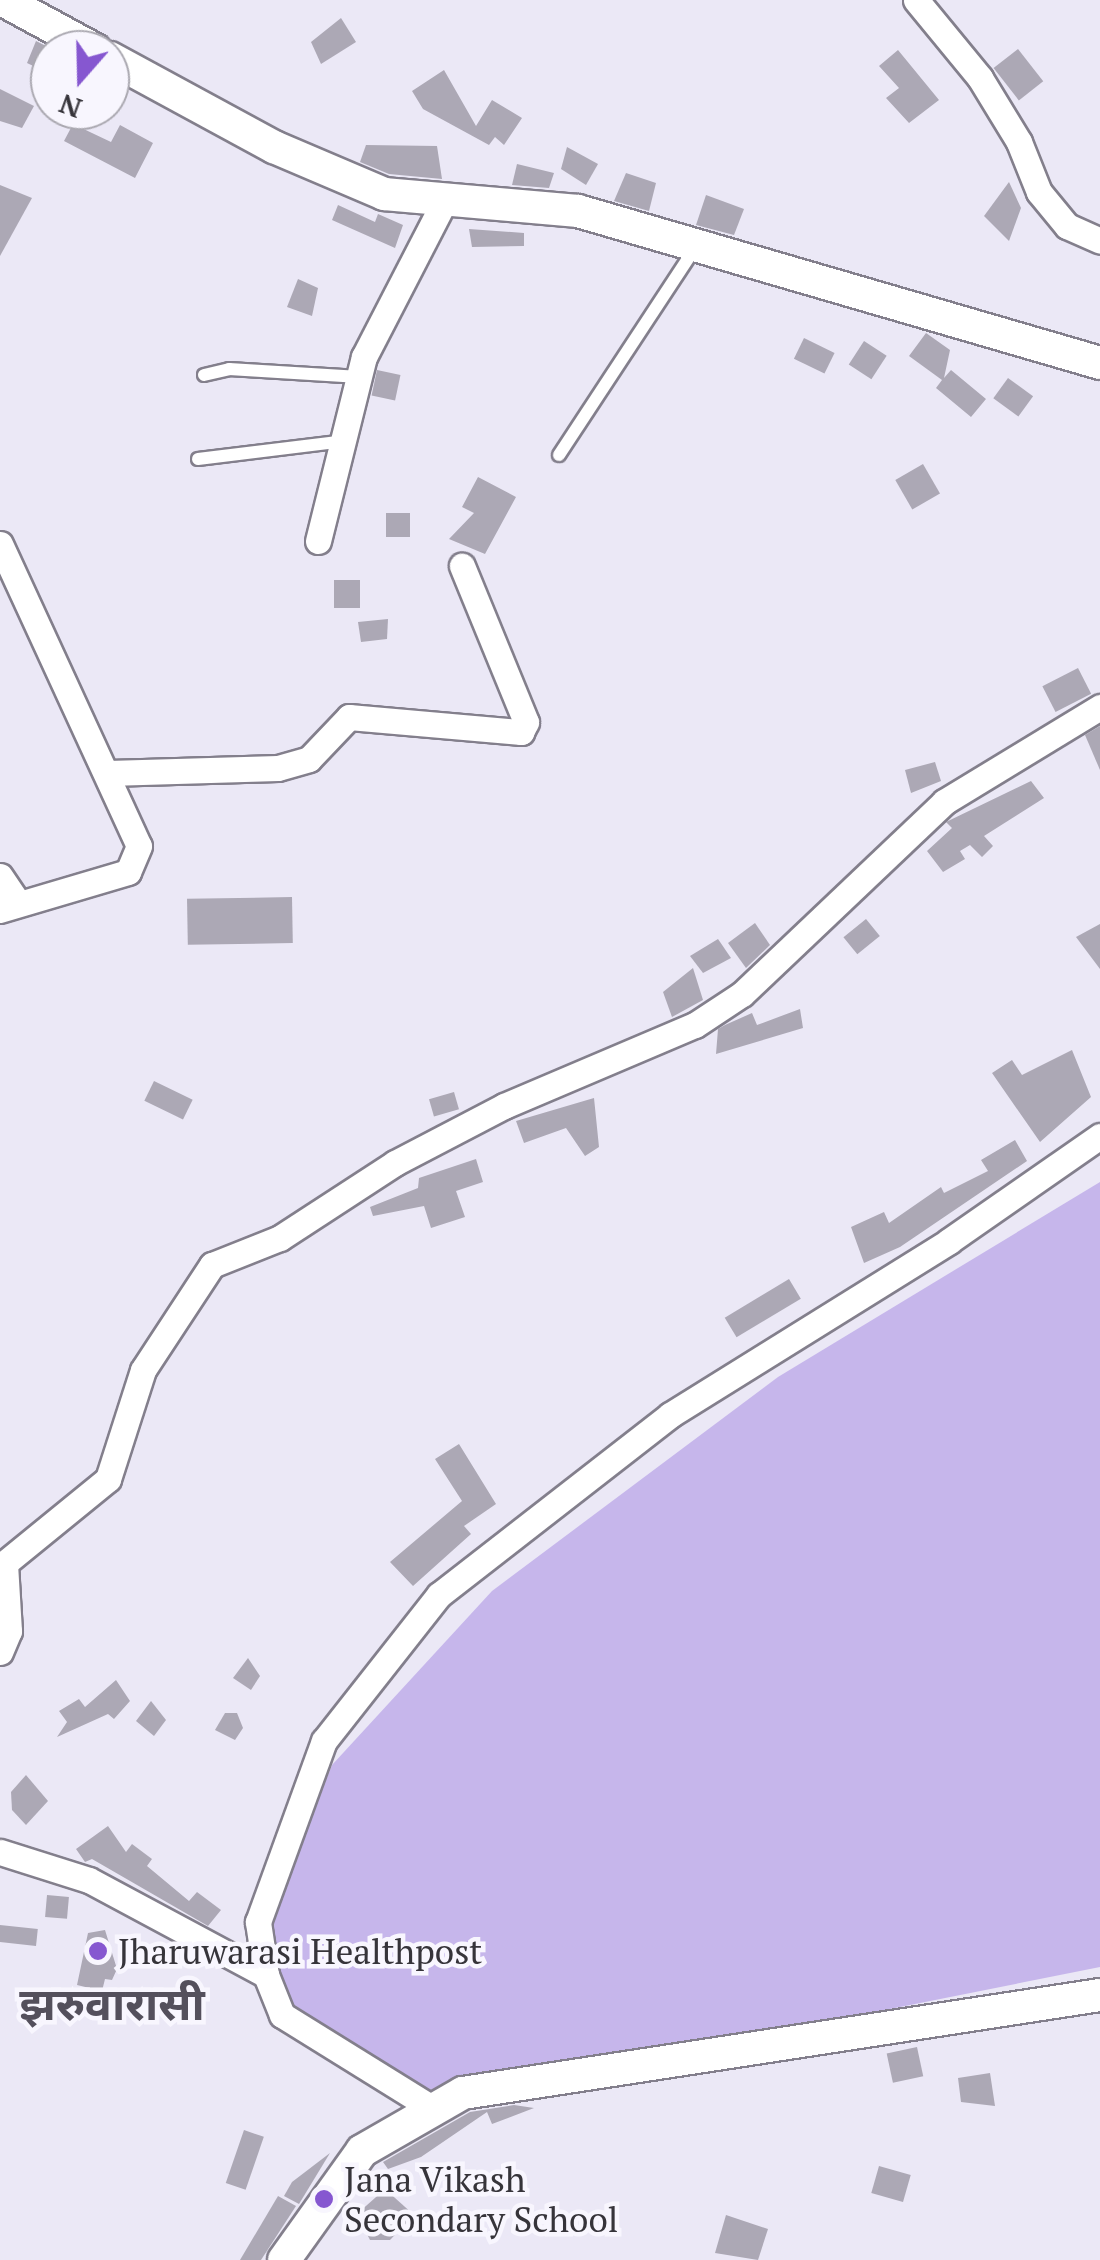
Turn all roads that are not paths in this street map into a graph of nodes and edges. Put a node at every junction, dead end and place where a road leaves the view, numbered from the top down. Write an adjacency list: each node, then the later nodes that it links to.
1 (3, 0): 3 (street)
2 (916, 0): 6 (street)
3 (59, 30)
4 (130, 69): 5 (street)
5 (446, 200): 7 (street); 10 (street)
6 (1100, 241)
7 (697, 246): 8 (street); 12 (lane)
8 (1100, 364)
9 (204, 375): 10 (lane)
10 (360, 377): 11 (street)
11 (345, 441): 13 (lane); 14 (street)
12 (559, 455)
13 (198, 460)
14 (318, 541)
15 (0, 544): 18 (street)
16 (462, 566): 18 (street)
17 (1100, 707): 22 (street)
18 (108, 773): 20 (street)
19 (0, 876): 20 (street)
20 (9, 906)
21 (1100, 1136): 25 (street)
22 (2, 1561): 23 (street)
23 (0, 1652)
24 (0, 1852): 25 (street)
25 (266, 1975): 27 (street)
26 (1100, 1996): 27 (street)
27 (432, 2108): 28 (street)
28 (284, 2260)

